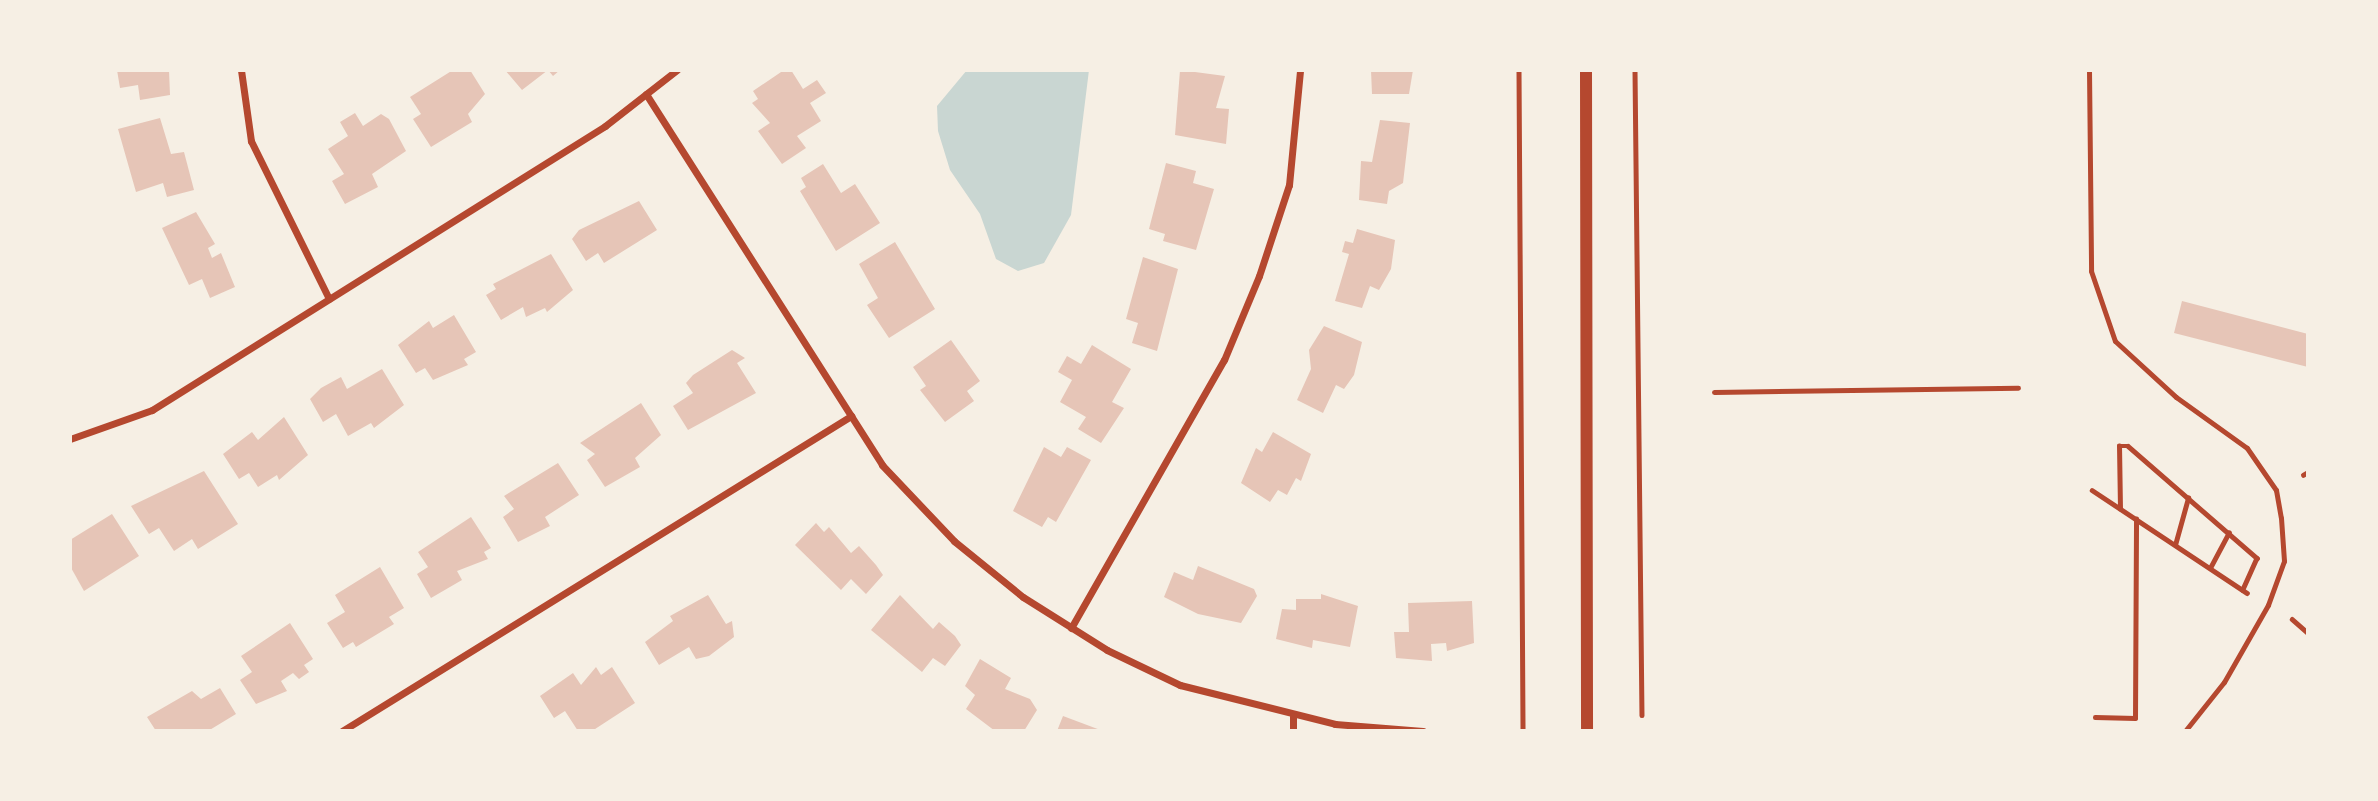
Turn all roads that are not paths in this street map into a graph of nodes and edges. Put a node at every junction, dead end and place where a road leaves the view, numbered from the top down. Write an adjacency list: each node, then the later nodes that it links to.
1 (241, 70): 7 (street)
2 (677, 70): 6 (street)
3 (1300, 70): 12 (street)
4 (1586, 70): 17 (street)
5 (2089, 70): 18 (lane)
6 (646, 94): 7 (street); 10 (street)
7 (329, 299): 11 (street)
8 (2018, 387): 9 (lane)
9 (1714, 392)
10 (851, 416): 12 (street); 14 (street)
11 (70, 439)
12 (1071, 628): 13 (street)
13 (1293, 716): 15 (street); 16 (street)
14 (342, 731)
15 (1293, 731)
16 (1423, 731)
17 (1587, 731)
18 (2185, 731)

